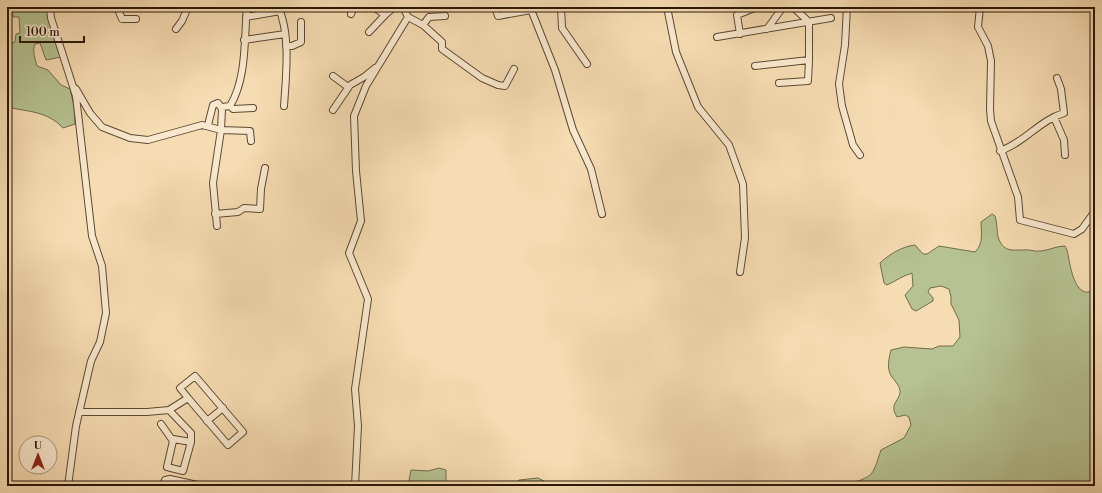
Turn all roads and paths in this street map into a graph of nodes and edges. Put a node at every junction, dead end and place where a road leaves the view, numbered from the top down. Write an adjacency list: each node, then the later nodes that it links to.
1 (50, 7): 49 (street)
2 (117, 7): 28 (street)
3 (124, 7): 28 (street)
4 (188, 7): 33 (street)
5 (247, 7): 25 (street)
6 (354, 7): 21 (street)
7 (374, 7): 22 (street)
8 (394, 7): 22 (street)
9 (403, 7): 26 (street)
10 (495, 7): 19 (street)
11 (561, 7): 42 (street)
12 (667, 7): 68 (street)
13 (735, 7): 23 (street)
14 (757, 7): 23 (street)
15 (783, 7): 34 (street)
16 (793, 7): 31 (street)
17 (847, 7): 61 (street)
18 (980, 7): 60 (street)
19 (530, 8): 66 (street)
20 (281, 9): 25 (street); 36 (street)
21 (351, 14)
22 (385, 15): 35 (street)
23 (737, 15): 37 (street)
24 (445, 16): 32 (street)
25 (246, 17): 39 (street)
26 (408, 17): 32 (street); 44 (street)
27 (831, 18): 31 (street)
28 (122, 19): 29 (street)
29 (136, 19)
30 (301, 22): 40 (street)
31 (809, 22): 34 (street); 41 (street)
32 (423, 25): 45 (street)
33 (176, 29)
34 (767, 29): 37 (street)
35 (369, 32)
36 (285, 34): 39 (street); 40 (street)
37 (740, 34): 38 (street)
38 (717, 37)
39 (244, 40): 51 (street)
40 (286, 46): 52 (street)
41 (809, 60): 43 (street); 48 (street)
42 (587, 64)
43 (755, 66)
44 (376, 67): 50 (street); 81 (street)
45 (514, 69)
46 (333, 76): 50 (street)
47 (1057, 78): 56 (street)
48 (779, 83)
49 (74, 86): 57 (street); 72 (street)
50 (348, 87): 55 (street)
51 (230, 106): 53 (street); 54 (street)
52 (284, 106)
53 (222, 107): 57 (street); 58 (street)
54 (253, 108)
55 (333, 110)
56 (1054, 117): 60 (street); 62 (street)
57 (208, 125): 58 (street)
58 (221, 130): 59 (street); 65 (street)
59 (251, 141)
60 (1000, 151): 64 (street)
61 (860, 155)
62 (1065, 155)
63 (265, 168): 65 (street)
64 (1095, 211)
65 (215, 214): 67 (street)
66 (602, 214)
67 (217, 226)
68 (740, 272)
69 (188, 398): 70 (street); 71 (street); 73 (street)
70 (223, 408): 73 (street); 73 (street)
71 (169, 410): 72 (street); 76 (street)
72 (79, 412): 78 (street)
73 (207, 421)
74 (161, 424): 75 (street)
75 (172, 438): 76 (street); 76 (street)
76 (191, 442)
77 (181, 484): 79 (street); 80 (street)
78 (68, 486)
79 (163, 486)
80 (199, 486)
81 (355, 486)

